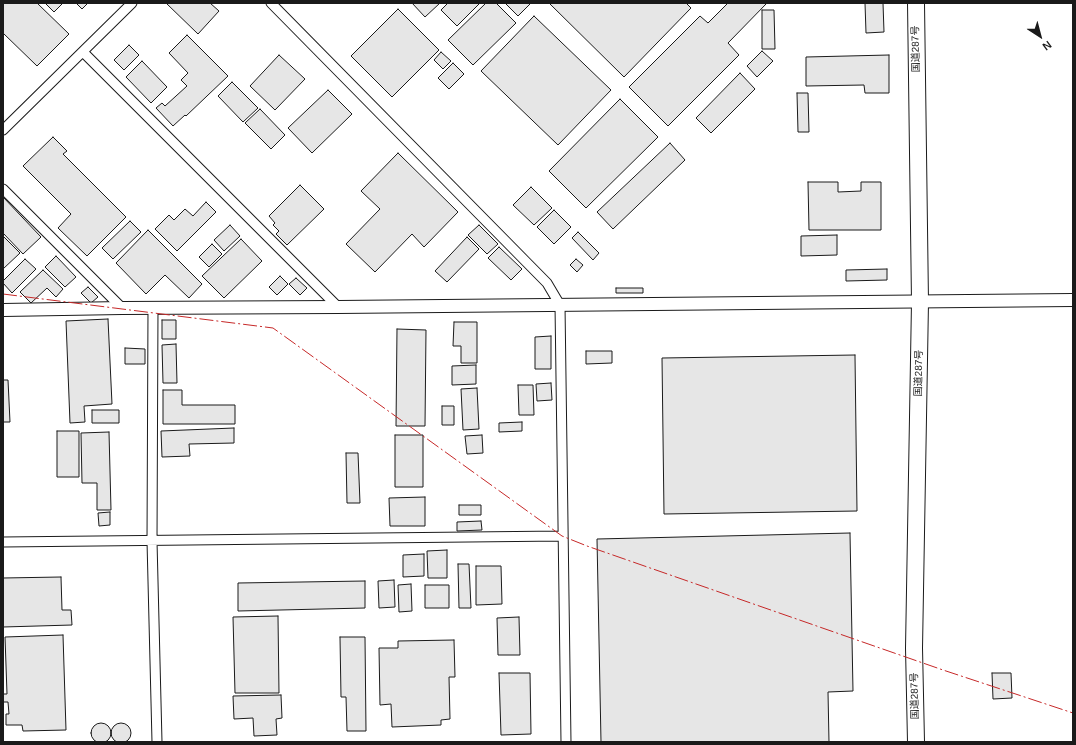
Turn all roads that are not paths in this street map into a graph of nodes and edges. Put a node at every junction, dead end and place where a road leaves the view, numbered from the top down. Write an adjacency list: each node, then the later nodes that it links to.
1 (132, 3): 4 (street)
2 (271, 3): 9 (street)
3 (916, 3): 8 (highway, 国道287号)
4 (82, 52): 5 (street); 10 (street)
5 (4, 127)
6 (3, 189): 11 (street)
7 (1073, 300): 8 (street)
8 (920, 302): 9 (street); 19 (highway, 国道287号)
9 (560, 305): 10 (street); 14 (street)
10 (338, 307): 12 (street)
11 (122, 308): 12 (street); 13 (street)
12 (153, 308): 15 (street)
13 (3, 310)
14 (562, 536): 15 (street); 18 (street)
15 (152, 541): 16 (street); 17 (street)
16 (3, 542)
17 (157, 742)
18 (566, 742)
19 (916, 742)

